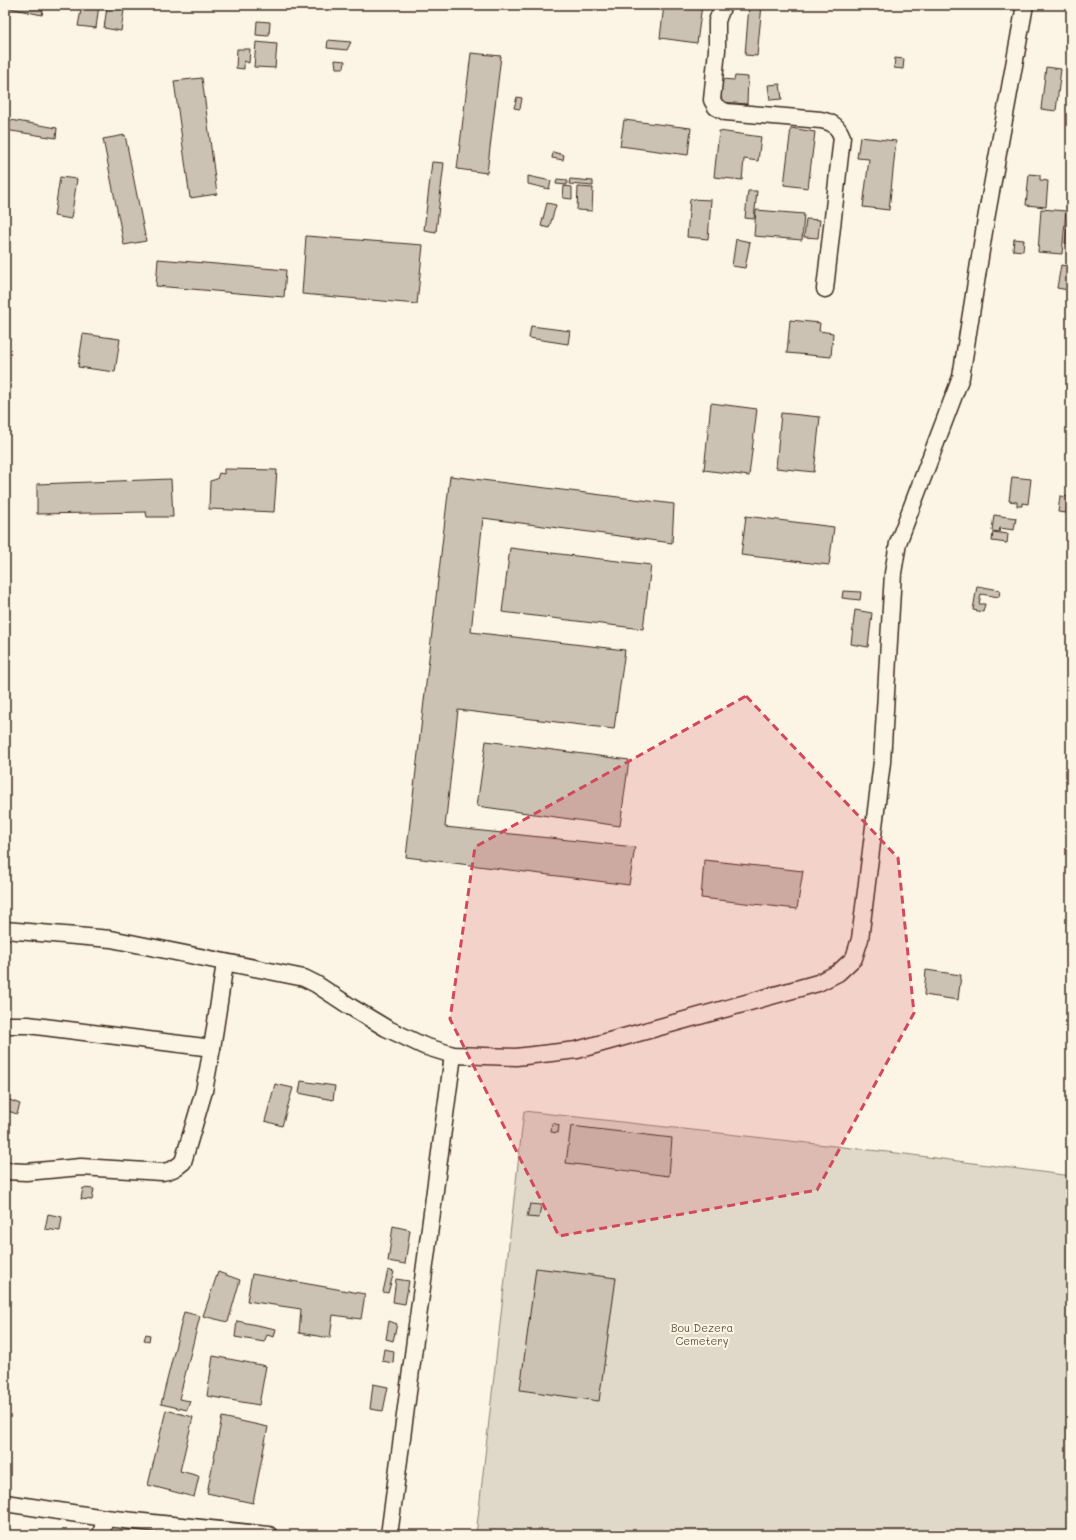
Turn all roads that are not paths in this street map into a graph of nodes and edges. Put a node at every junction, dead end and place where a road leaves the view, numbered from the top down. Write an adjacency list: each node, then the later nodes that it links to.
1 (723, 5): 3 (lane)
2 (1025, 5): 8 (lane)
3 (825, 289)
4 (5, 930): 5 (lane)
5 (225, 963): 7 (lane); 8 (lane)
6 (5, 1025): 7 (lane)
7 (212, 1048): 9 (lane)
8 (453, 1055): 14 (lane)
9 (5, 1170)
10 (5, 1503): 11 (lane)
11 (105, 1518): 12 (lane); 13 (lane)
12 (101, 1535)
13 (269, 1535)
14 (389, 1535)

